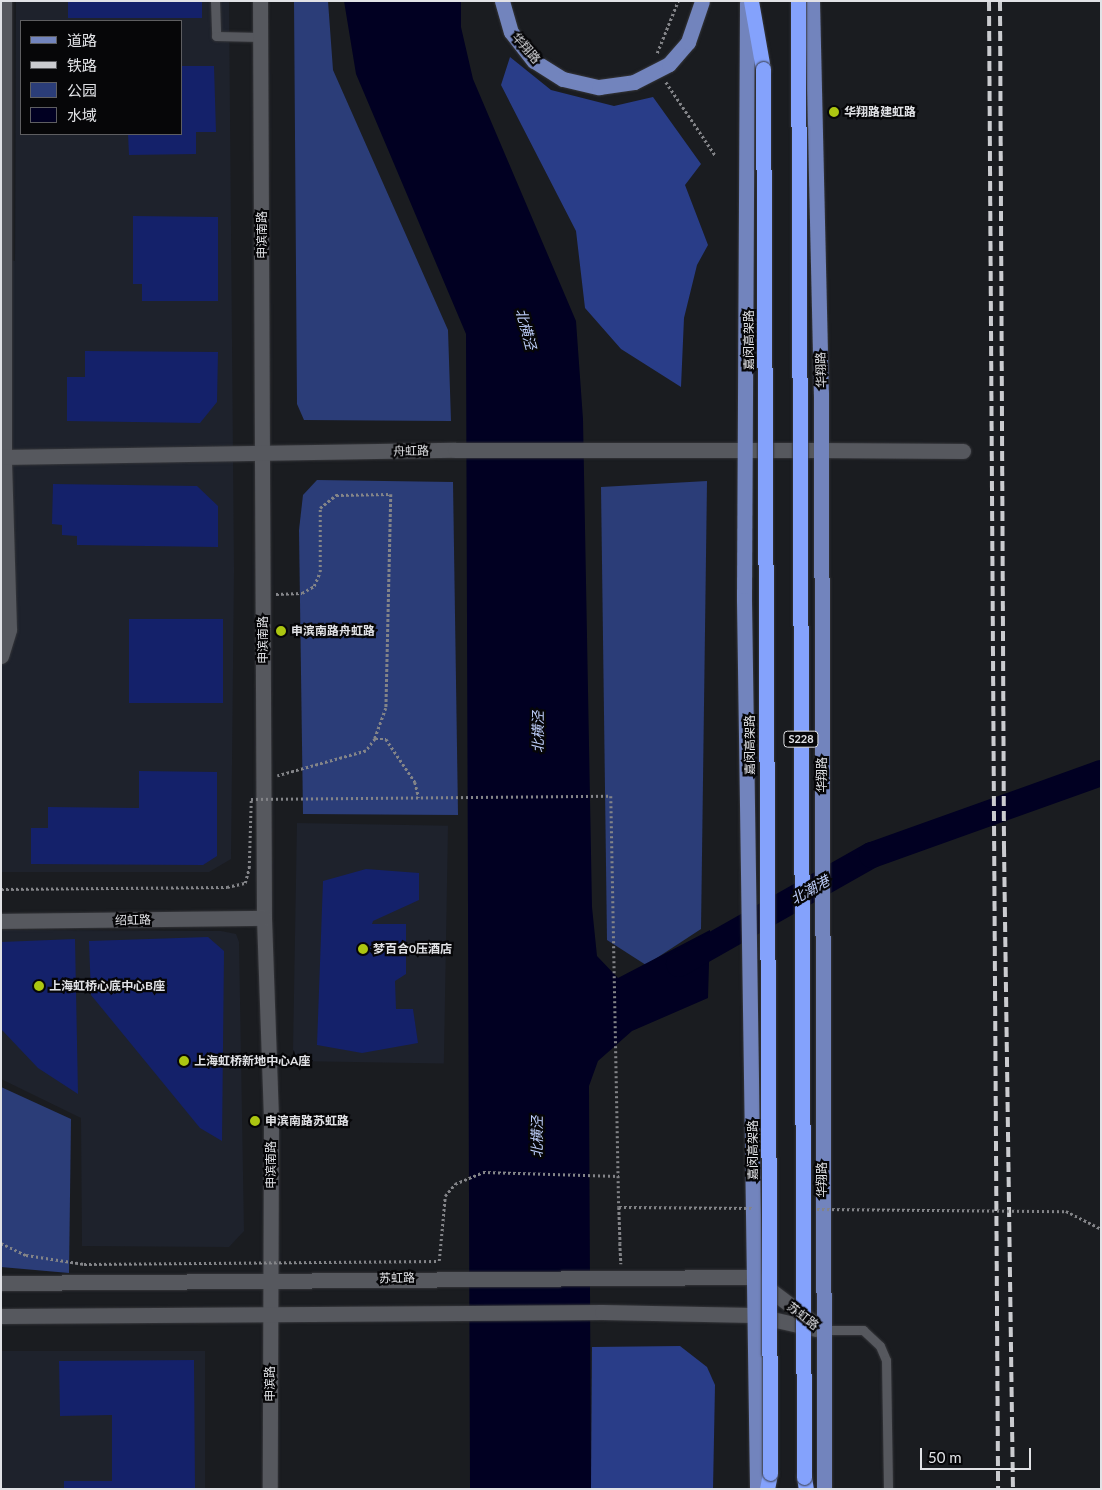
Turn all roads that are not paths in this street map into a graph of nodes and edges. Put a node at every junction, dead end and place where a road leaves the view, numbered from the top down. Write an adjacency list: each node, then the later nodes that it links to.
1 (4, 1): 17 (main road)
2 (215, 1): 11 (lane)
3 (260, 1): 11 (main road, 申滨南路)
4 (502, 1): 5 (main road, 华翔路, bridge)
5 (702, 1)
6 (747, 1): 14 (main road)
7 (751, 1): 12 (highway)
8 (763, 1): 12 (highway, 嘉闵高架路 / S228)
9 (798, 1): 29 (highway, S228, bridge)
10 (812, 1): 13 (main road, 华翔路)
11 (261, 37): 16 (main road, 申滨南路)
12 (763, 68): 28 (highway, 嘉闵高架路 / S228, bridge)
13 (822, 450): 14 (main road, 舟虹路); 15 (main road, 舟虹路); 27 (main road, 华翔路)
14 (744, 451): 16 (main road, 舟虹路); 21 (main road)
15 (963, 451)
16 (262, 452): 17 (main road, 舟虹路); 19 (main road, 申滨南路)
17 (3, 457): 18 (main road)
18 (1, 656)
19 (264, 918): 20 (main road, 绍虹路); 22 (main road, 申滨南路)
20 (1, 921)
21 (752, 1277): 22 (main road, 苏虹路); 25 (main road); 27 (main road, 苏虹路)
22 (270, 1279): 23 (main road, 苏虹路); 24 (main road, 申滨路)
23 (1, 1283)
24 (270, 1315): 25 (main road, 苏虹路); 26 (main road, 苏虹路); 30 (main road, 申滨路)
25 (754, 1315): 27 (main road, 苏虹路); 31 (main road)
26 (1, 1316)
27 (822, 1330): 32 (main road, 华翔路); 33 (lane)
28 (769, 1484)
29 (805, 1485)
30 (270, 1489)
31 (757, 1489)
32 (824, 1489)
33 (888, 1489)

